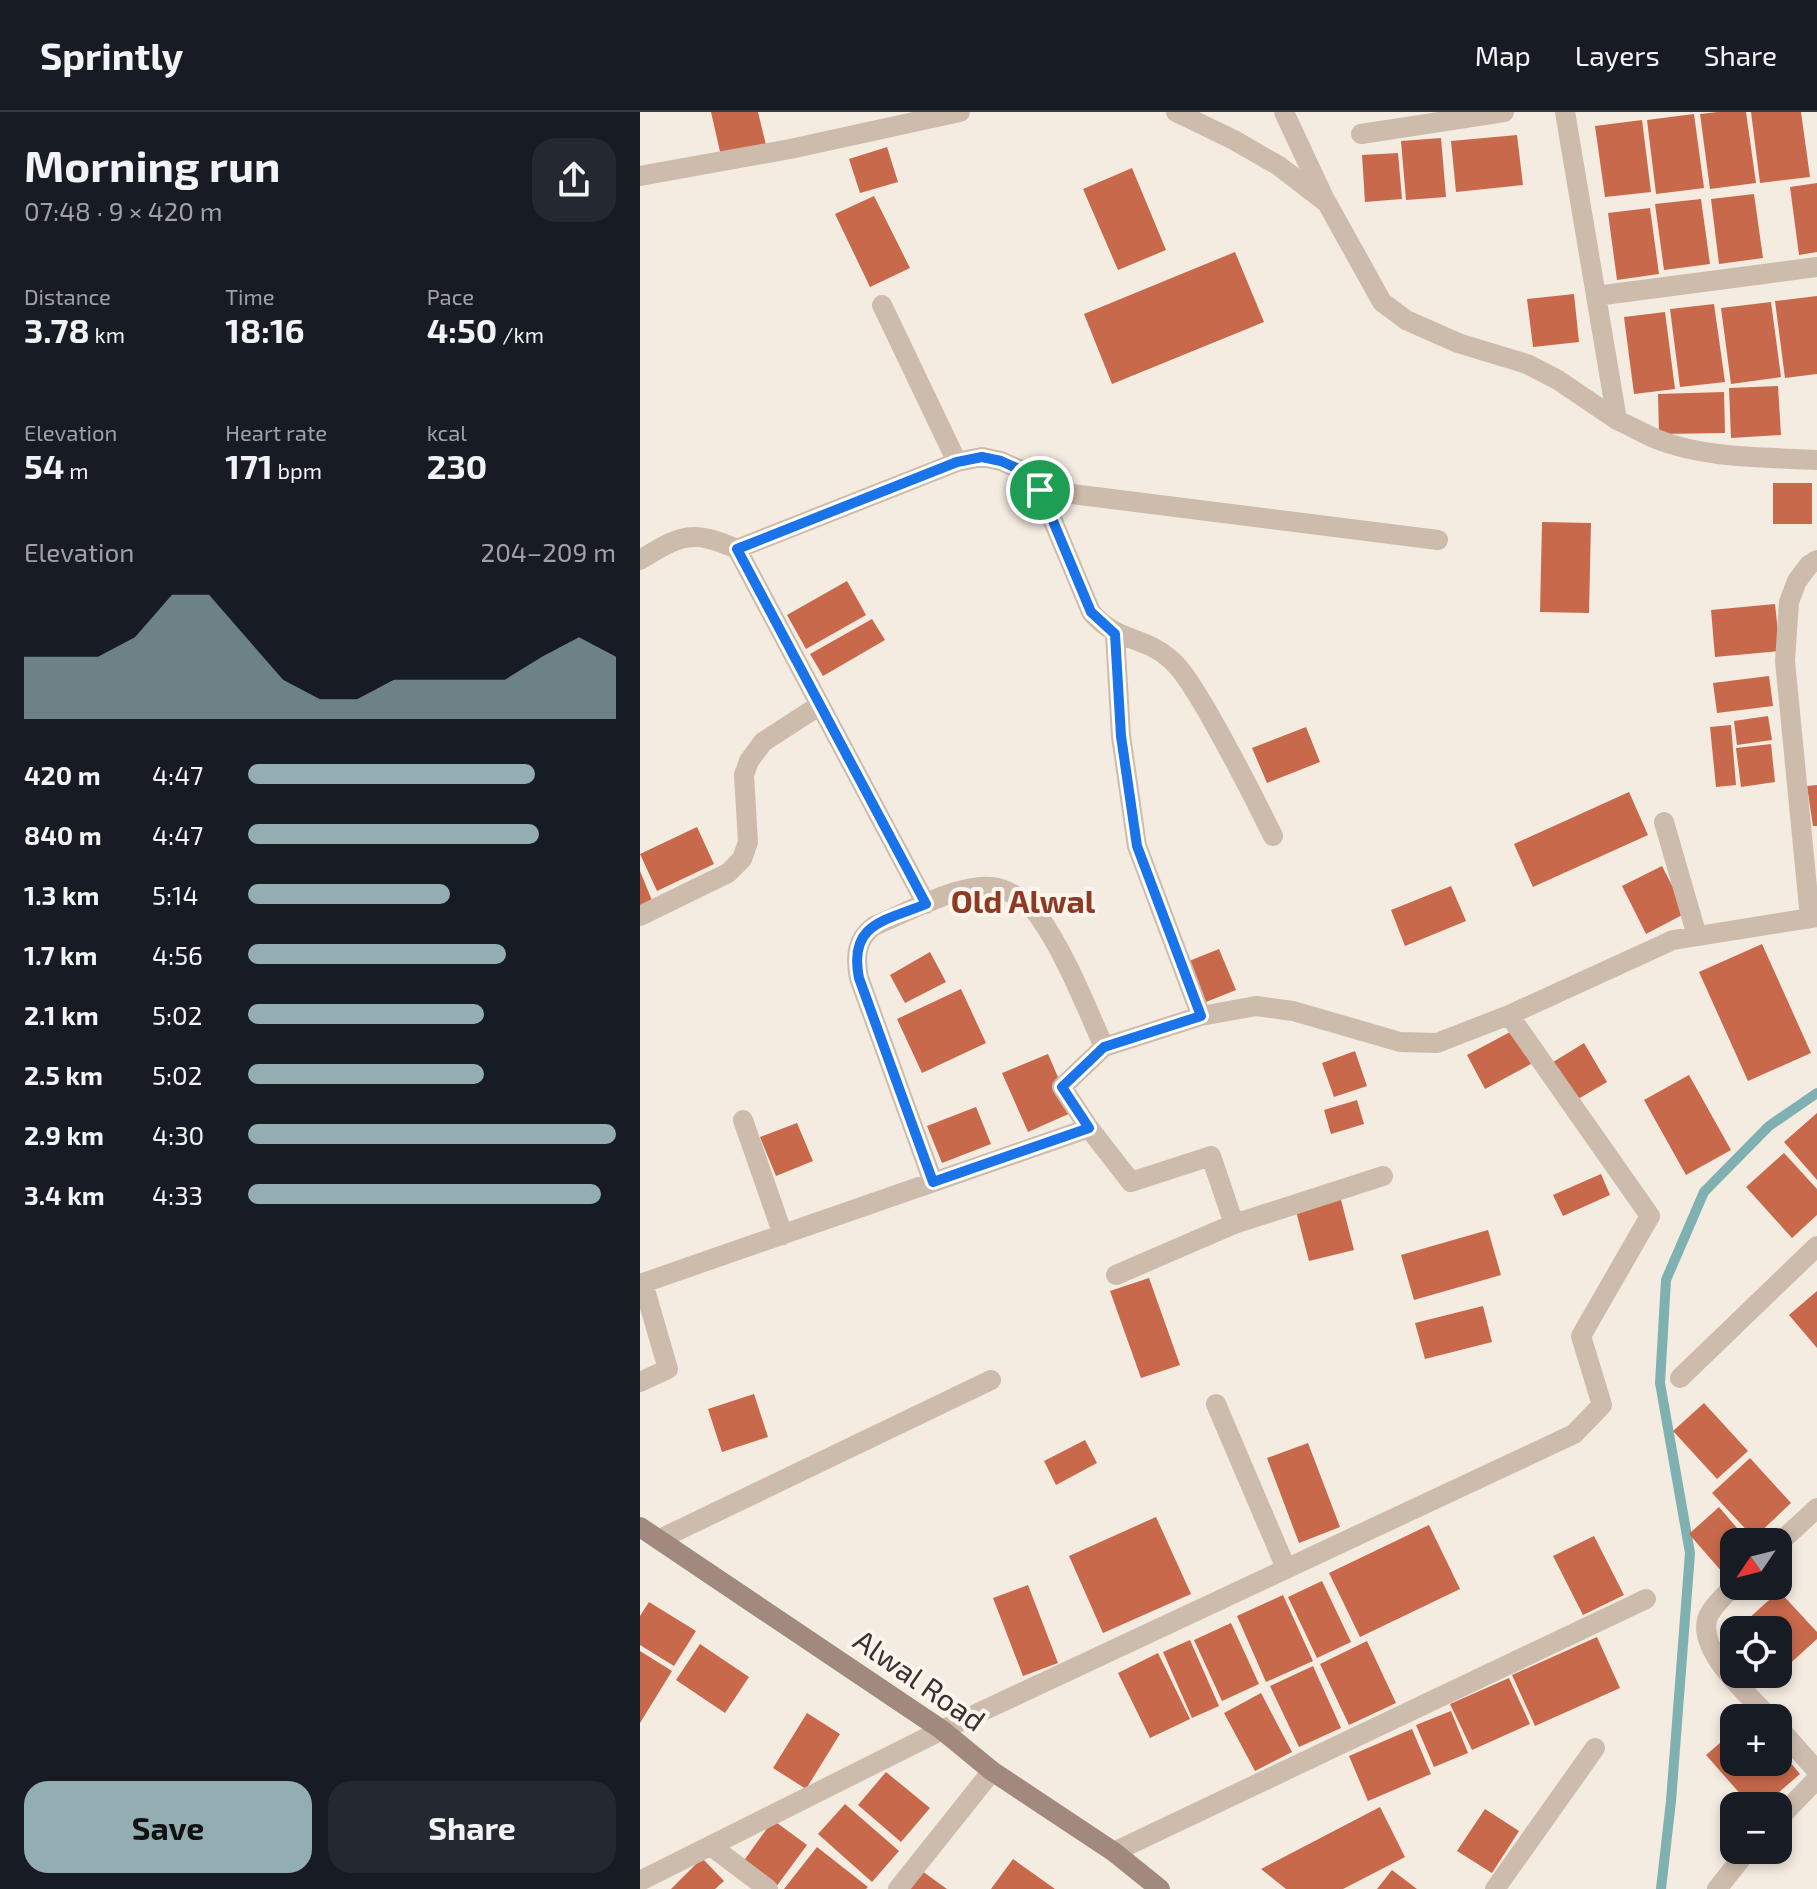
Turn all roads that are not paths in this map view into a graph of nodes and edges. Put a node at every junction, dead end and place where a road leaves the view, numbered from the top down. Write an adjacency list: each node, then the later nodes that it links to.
1 (960, 112): 7 (street)
2 (1176, 112): 8 (street)
3 (1284, 112): 8 (street)
4 (1504, 112): 6 (street)
5 (1565, 112): 10 (street)
6 (1361, 134)
7 (640, 176)
8 (1327, 203): 12 (street)
9 (1817, 267): 10 (street)
10 (1596, 296): 12 (street)
11 (882, 305): 14 (street)
12 (1617, 420): 13 (street)
13 (1817, 460)
14 (957, 462): 15 (street); 17 (street)
15 (1040, 490): 16 (street); 20 (street)
16 (1438, 540)
17 (737, 549): 18 (street); 21 (street)
18 (640, 560)
19 (1817, 560): 26 (street)
20 (1115, 634): 23 (street); 29 (street)
21 (820, 705): 24 (street); 25 (street)
22 (1664, 822): 27 (street)
23 (1273, 836)
24 (926, 904): 30 (street); 34 (street)
25 (640, 916)
26 (1814, 918): 27 (street)
27 (1697, 936): 28 (street)
28 (1509, 1015): 29 (street); 48 (street)
29 (1201, 1016): 30 (street)
30 (1104, 1047): 32 (street)
31 (743, 1120): 36 (street)
32 (1089, 1128): 34 (street); 35 (street)
33 (1383, 1176): 35 (street)
34 (933, 1182): 36 (street)
35 (1234, 1224): 38 (street)
36 (783, 1235): 39 (street)
37 (1817, 1246): 40 (street)
38 (1116, 1275)
39 (641, 1280): 42 (street)
40 (1680, 1378)
41 (991, 1380): 47 (street)
42 (640, 1382)
43 (1216, 1404): 48 (street)
44 (1817, 1508): 46 (street)
45 (640, 1527): 47 (main road, Alwal Road)
46 (1792, 1531)
47 (660, 1539): 52 (main road, Alwal Road)
48 (1286, 1568): 52 (street)
49 (1646, 1599): 60 (street)
50 (1721, 1600): 51 (street)
51 (1757, 1704)
52 (942, 1730): 55 (main road, Alwal Road); 59 (street)
53 (1792, 1743): 56 (street)
54 (1595, 1748): 66 (street)
55 (992, 1771): 60 (main road, Alwal Road); 64 (street)
56 (1817, 1771)
57 (1817, 1779): 58 (street)
58 (1792, 1805)
59 (711, 1846): 62 (street); 63 (street)
60 (1114, 1852): 65 (main road, Alwal Road)
61 (1737, 1864): 67 (street)
62 (640, 1881)
63 (768, 1889)
64 (898, 1889)
65 (1160, 1889)
66 (1495, 1889)
67 (1717, 1889)

